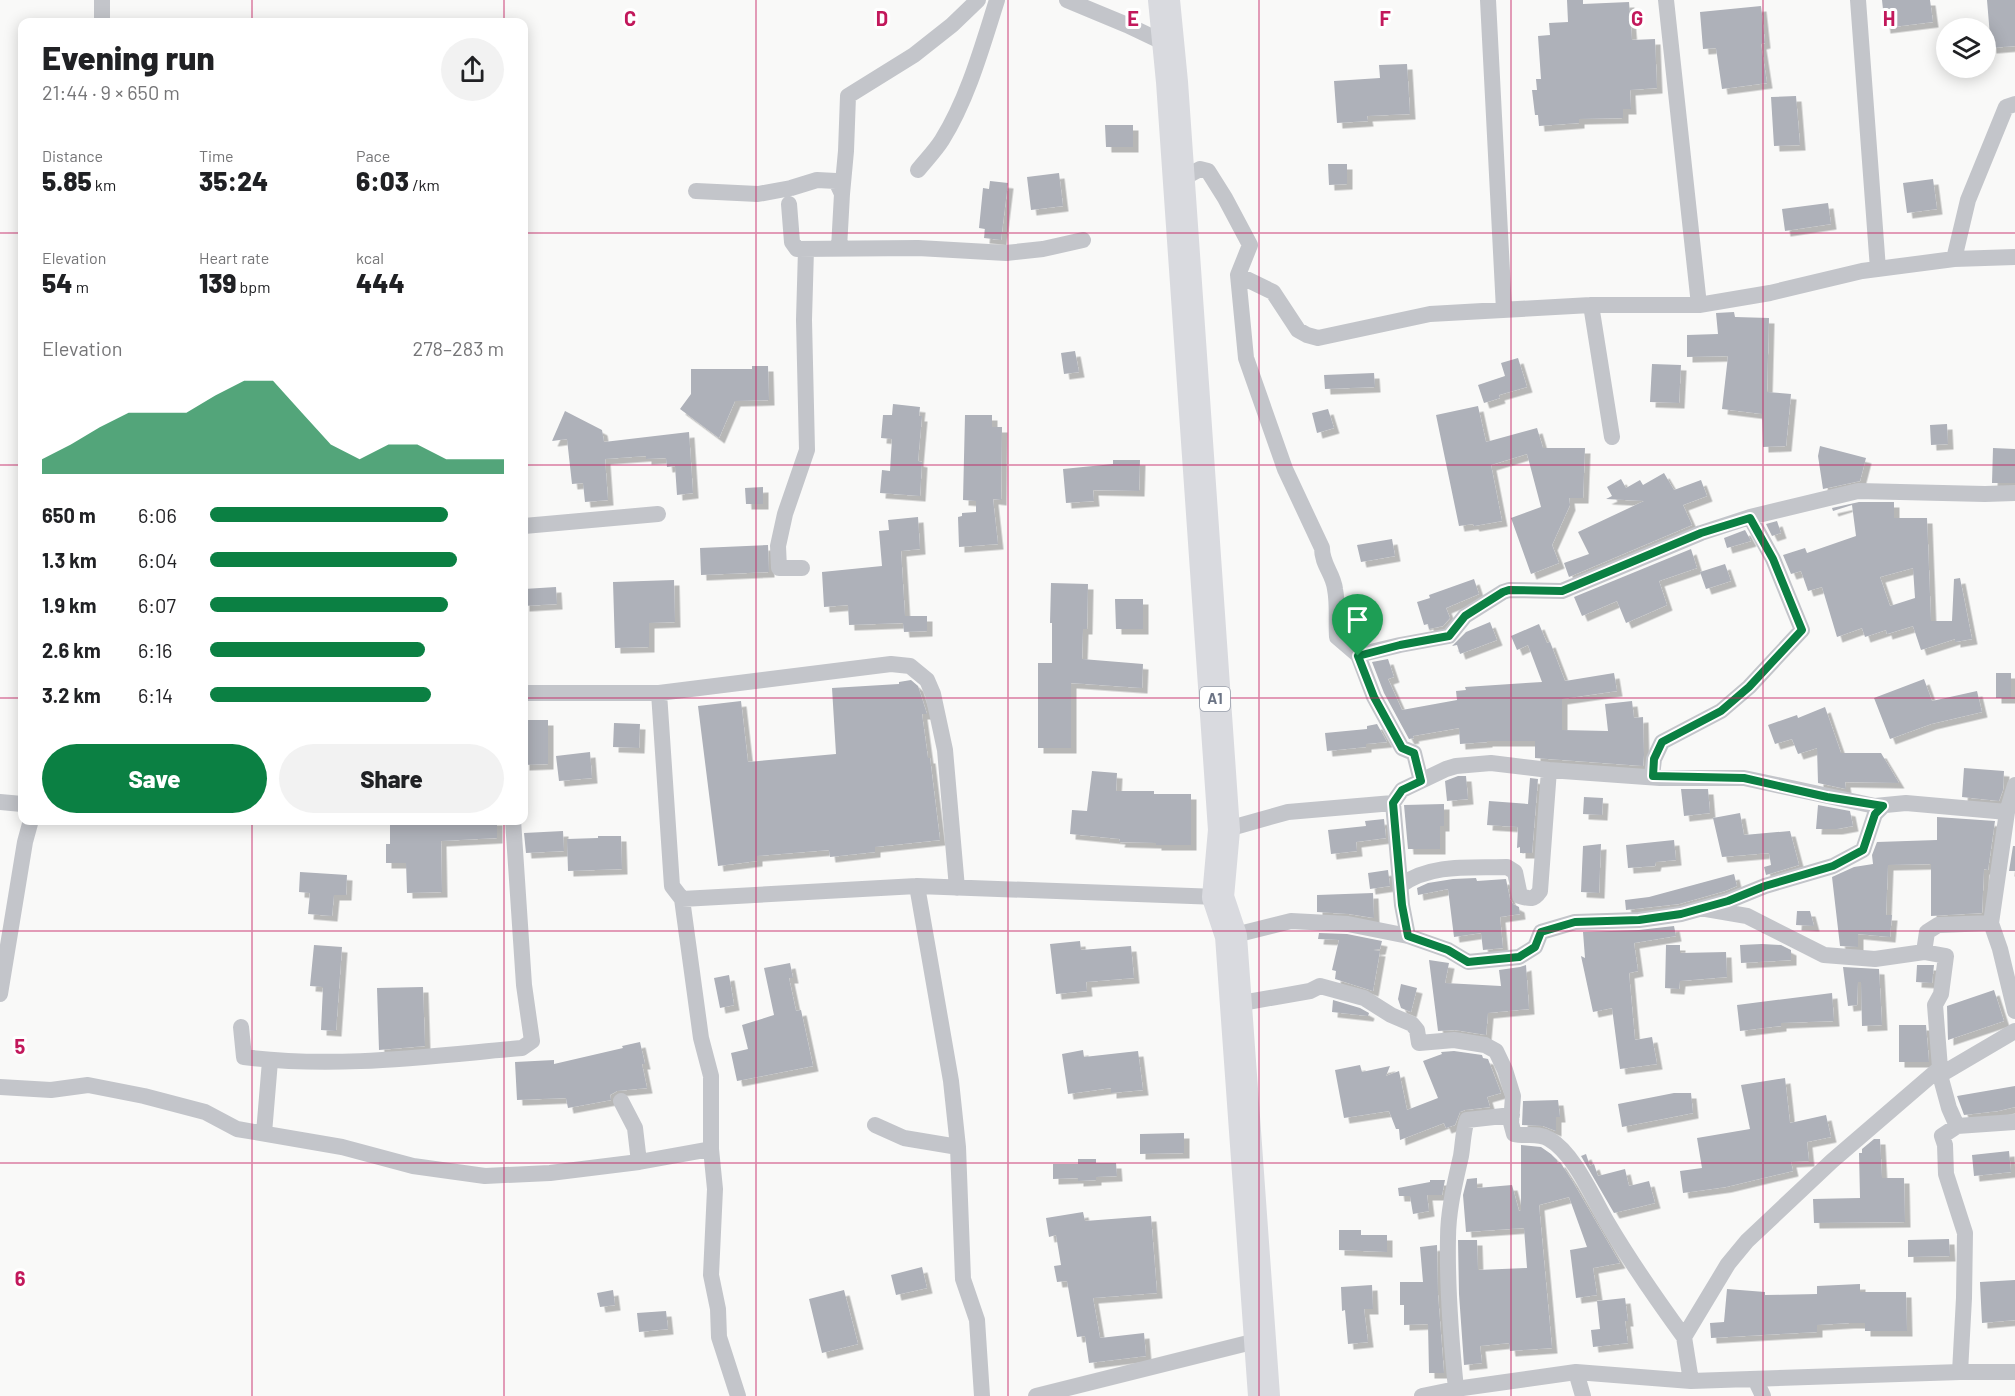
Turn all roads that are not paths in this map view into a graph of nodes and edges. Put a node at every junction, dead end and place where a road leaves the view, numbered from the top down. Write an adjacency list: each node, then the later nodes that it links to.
1 (102, 0): 9 (street)
2 (978, 0): 15 (street)
3 (997, 0): 12 (street)
4 (1067, 0): 10 (street)
5 (1164, 0): 10 (highway, A1)
6 (1488, 0): 26 (street)
7 (1666, 0): 25 (street)
8 (1858, 0): 22 (street)
9 (102, 18)
10 (1168, 45): 13 (highway, A1)
11 (2015, 104): 21 (street)
12 (918, 170)
13 (1178, 181): 23 (street); 47 (highway, A1)
14 (696, 191): 15 (street)
15 (842, 194): 18 (street)
16 (789, 204): 19 (street)
17 (1083, 240): 18 (street)
18 (839, 248): 19 (street)
19 (806, 249): 32 (street)
20 (2015, 257): 21 (street)
21 (1954, 259): 22 (street)
22 (1878, 269): 25 (street)
23 (1238, 275): 26 (street); 33 (street)
24 (1591, 305): 25 (street); 26 (street); 27 (street)
25 (1699, 305)
26 (1504, 310)
27 (1612, 437)
28 (2015, 493): 30 (street)
29 (658, 514): 31 (street)
30 (1750, 518): 33 (street); 37 (street)
31 (528, 526)
32 (802, 568)
33 (1358, 656): 38 (street)
34 (528, 693): 35 (street)
35 (659, 693): 50 (street); 52 (street)
36 (1550, 770): 37 (street); 38 (street); 48 (street)
37 (1653, 776): 43 (street)
38 (1421, 781): 41 (street)
39 (2015, 785): 44 (street)
40 (0, 802): 42 (street)
41 (1393, 803): 47 (street); 48 (street)
42 (18, 804)
43 (1883, 806): 44 (street); 53 (street)
44 (2007, 812): 54 (street)
45 (30, 825): 58 (street)
46 (513, 825): 63 (street)
47 (1224, 830): 51 (highway, A1)
48 (1401, 885): 56 (street)
49 (917, 886): 50 (street); 52 (street); 72 (street)
50 (957, 888): 51 (street)
51 (1218, 897): 55 (highway, A1)
52 (682, 899): 73 (street)
53 (1702, 908): 56 (street); 57 (street)
54 (1991, 922): 57 (street); 60 (street)
55 (1231, 936): 56 (street); 59 (highway, A1)
56 (1408, 936)
57 (1924, 952): 64 (street)
58 (0, 994)
59 (1236, 1004): 67 (street); 76 (highway, A1)
60 (2015, 1011)
61 (241, 1027): 63 (street)
62 (2015, 1031): 64 (street)
63 (270, 1060): 71 (street)
64 (1940, 1071): 70 (street); 75 (street)
65 (0, 1087): 71 (street)
66 (621, 1101): 74 (street)
67 (1512, 1115): 75 (street); 82 (street)
68 (2015, 1122): 70 (street)
69 (875, 1125): 72 (street)
70 (1957, 1126): 78 (street)
71 (264, 1133): 74 (street)
72 (958, 1147): 84 (street)
73 (711, 1149): 74 (street); 83 (street)
74 (639, 1162)
75 (1684, 1336): 81 (street)
76 (1260, 1340): 85 (street); 86 (highway, A1)
77 (1576, 1372): 81 (street); 82 (street); 88 (street)
78 (1960, 1372): 79 (street); 80 (street)
79 (2015, 1372)
80 (1755, 1379): 81 (street); 89 (street)
81 (1691, 1382)
82 (1456, 1389): 87 (street)
83 (738, 1396)
84 (982, 1396)
85 (1036, 1396)
86 (1264, 1396)
87 (1422, 1396)
88 (1583, 1396)
89 (1763, 1396)

